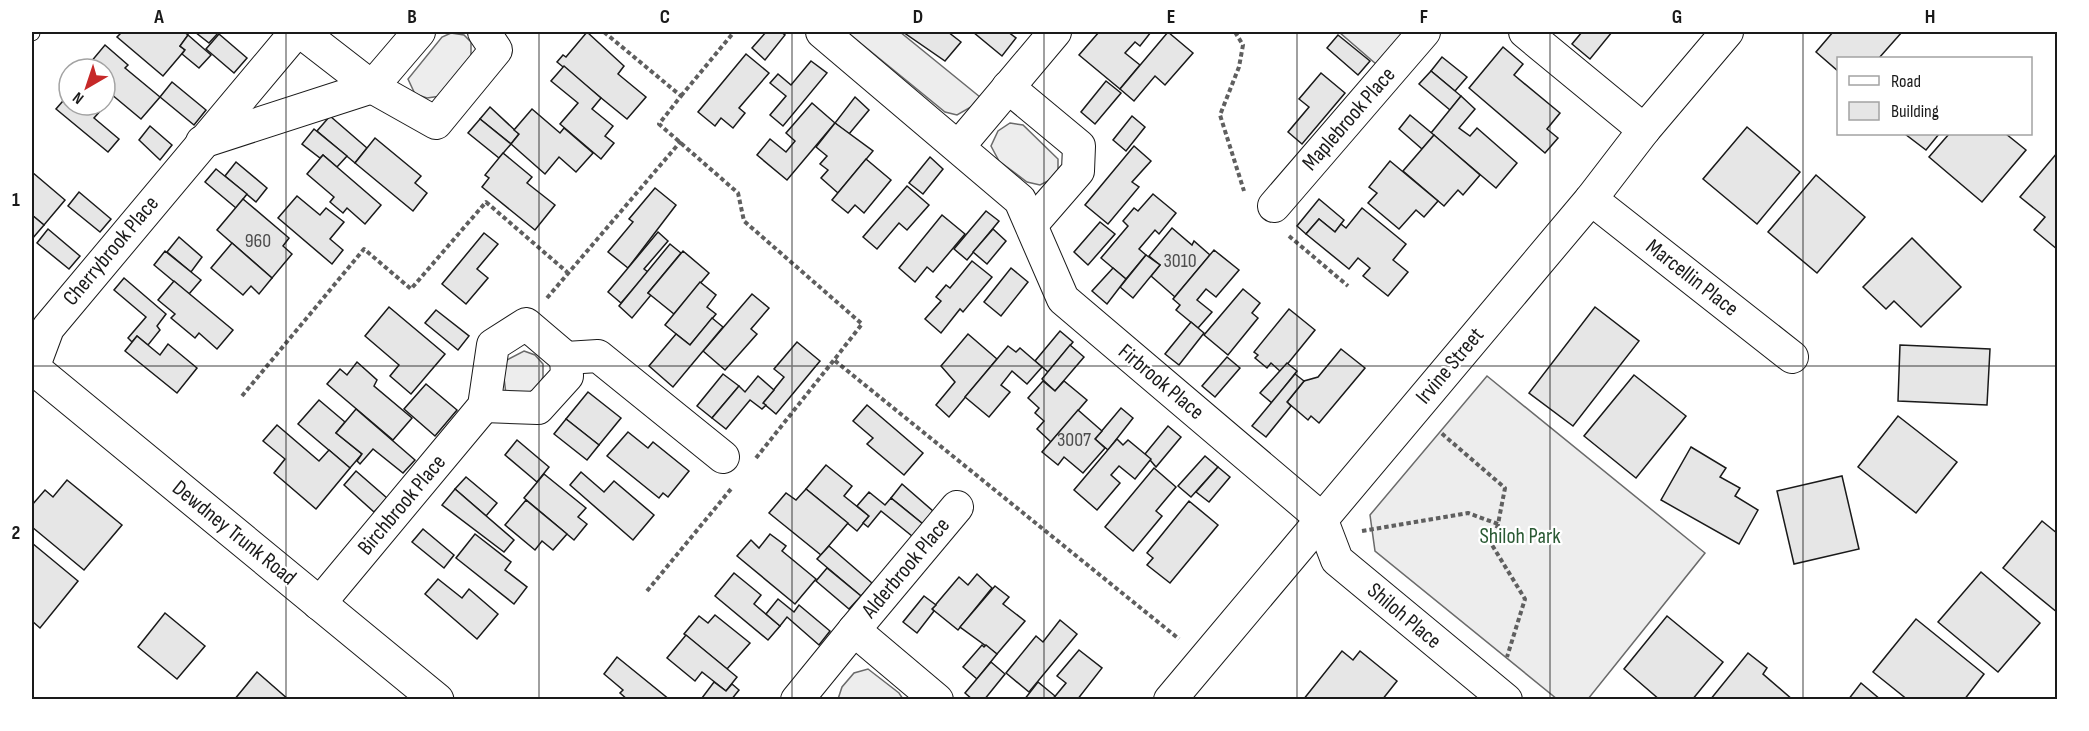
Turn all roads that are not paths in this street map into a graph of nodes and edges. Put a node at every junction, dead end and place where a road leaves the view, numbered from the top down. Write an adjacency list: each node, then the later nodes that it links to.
1 (296, 32): 13 (street, Cherrybrook Place)
2 (301, 32): 10 (street)
3 (419, 32): 10 (street)
4 (484, 32): 10 (street)
5 (822, 32): 14 (street, Firbrook Place)
6 (1055, 32): 11 (street)
7 (1424, 32): 16 (street, Maplebrook Place)
8 (1525, 32): 12 (street)
9 (1727, 32): 12 (street, Irvine Street)
10 (372, 87): 13 (street)
11 (1008, 87): 14 (street); 17 (street)
12 (1644, 130): 15 (street, Irvine Street)
13 (202, 142): 20 (street, Cherrybrook Place)
14 (959, 146): 17 (street, Firbrook Place)
15 (1591, 199): 18 (street, Marcellin Place); 24 (street, Irvine Street)
16 (1274, 206)
17 (1032, 224): 24 (street, Firbrook Place)
18 (1792, 357)
19 (566, 358): 21 (street); 21 (street); 22 (street)
20 (32, 369): 25 (main road, Dewdney Trunk Road)
21 (484, 406): 25 (street, Birchbrook Place)
22 (723, 457)
23 (957, 507): 26 (street, Alderbrook Place)
24 (1321, 518): 30 (street, Irvine Street); 31 (street, Shiloh Place)
25 (320, 604): 27 (main road, Dewdney Trunk Road)
26 (855, 630): 28 (street, Alderbrook Place); 29 (street, Alderbrook Place)
27 (429, 697)
28 (797, 699)
29 (937, 699)
30 (1170, 699)
31 (1506, 699)

